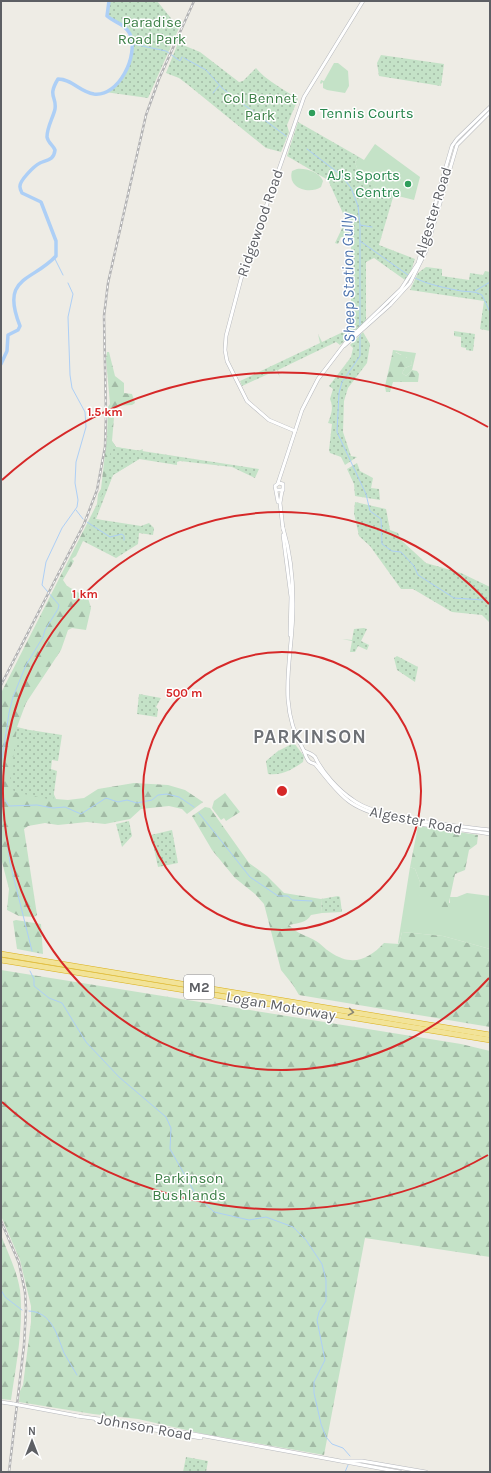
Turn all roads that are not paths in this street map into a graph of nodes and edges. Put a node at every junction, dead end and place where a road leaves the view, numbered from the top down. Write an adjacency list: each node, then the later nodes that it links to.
1 (363, 1): 5 (main road, Ridgewood Road)
2 (490, 107): 4 (main road, Algester Road)
3 (490, 112): 4 (main road, Algester Road)
4 (362, 328): 5 (main road, Algester Road)
5 (296, 430): 6 (main road, Algester Road)
6 (284, 470): 7 (main road, Algester Road); 8 (main road, Algester Road)
7 (278, 483): 8 (main road); 9 (main road)
8 (283, 484): 10 (main road)
9 (276, 490): 10 (main road); 11 (main road)
10 (282, 491): 11 (main road)
11 (283, 526): 12 (main road)
12 (309, 756): 13 (main road); 13 (main road)
13 (313, 761): 14 (main road, Algester Road); 15 (main road, Algester Road)
14 (490, 830)
15 (490, 834)
16 (1, 954): 19 (highway, Logan Motorway / M2, one-way to 19)
17 (1, 960): 18 (highway, Logan Motorway / M2)
18 (414, 1028): 20 (highway, Logan Motorway / M2); 21 (highway)
19 (490, 1033)
20 (490, 1040)
21 (490, 1044)
22 (1, 1402): 23 (main road, Johnson Road, bridge)
23 (77, 1416): 24 (main road, Johnson Road); 26 (main road, Johnson Road)
24 (128, 1425): 25 (main road); 26 (main road, Johnson Road)
25 (131, 1429)
26 (214, 1439): 27 (main road, Johnson Road)
27 (338, 1461): 28 (main road, Johnson Road); 29 (main road, Johnson Road)
28 (400, 1472)
29 (426, 1472)

